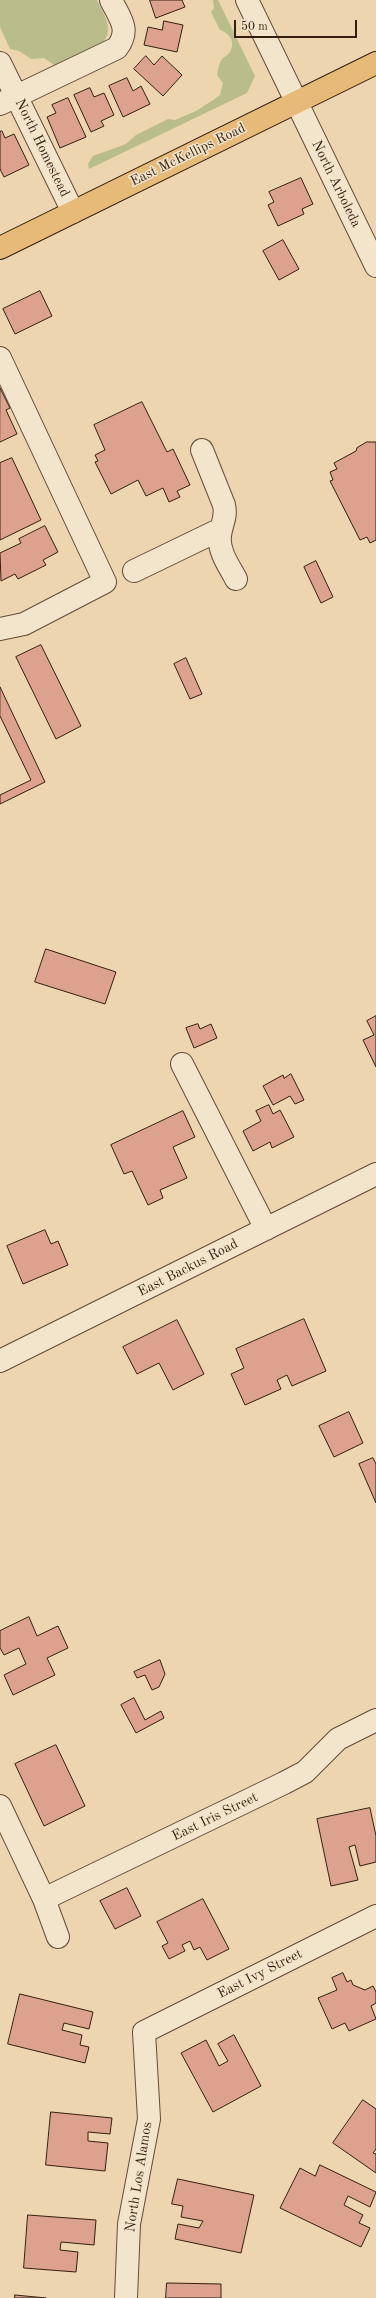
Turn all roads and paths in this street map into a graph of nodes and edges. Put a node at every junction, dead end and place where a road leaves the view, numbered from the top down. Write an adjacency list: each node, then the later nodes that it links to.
1 (111, 0): 5 (street)
2 (247, 0): 6 (street, North Arboleda)
3 (0, 63): 5 (street, North Homestead)
4 (376, 63): 6 (main road, East McKellips Road)
5 (8, 100): 7 (street, North Homestead)
6 (296, 102): 7 (main road, East McKellips Road); 9 (street, North Arboleda)
7 (73, 212): 8 (main road, East McKellips Road)
8 (0, 248)
9 (376, 266)
10 (0, 358): 15 (street)
11 (202, 450): 12 (street)
12 (221, 529): 13 (street); 14 (street)
13 (134, 571)
14 (236, 580)
15 (0, 629)
16 (182, 1064): 18 (street)
17 (376, 1174): 18 (street, East Backus Road)
18 (266, 1229): 19 (street, East Backus Road)
19 (0, 1361)
20 (376, 1720): 22 (street, East Iris Street)
21 (0, 1806): 22 (street)
22 (44, 1899): 24 (street)
23 (376, 1916): 25 (street, East Ivy Street)
24 (58, 1938)
25 (144, 2032): 26 (street, North Los Alamos)
26 (126, 2298)

